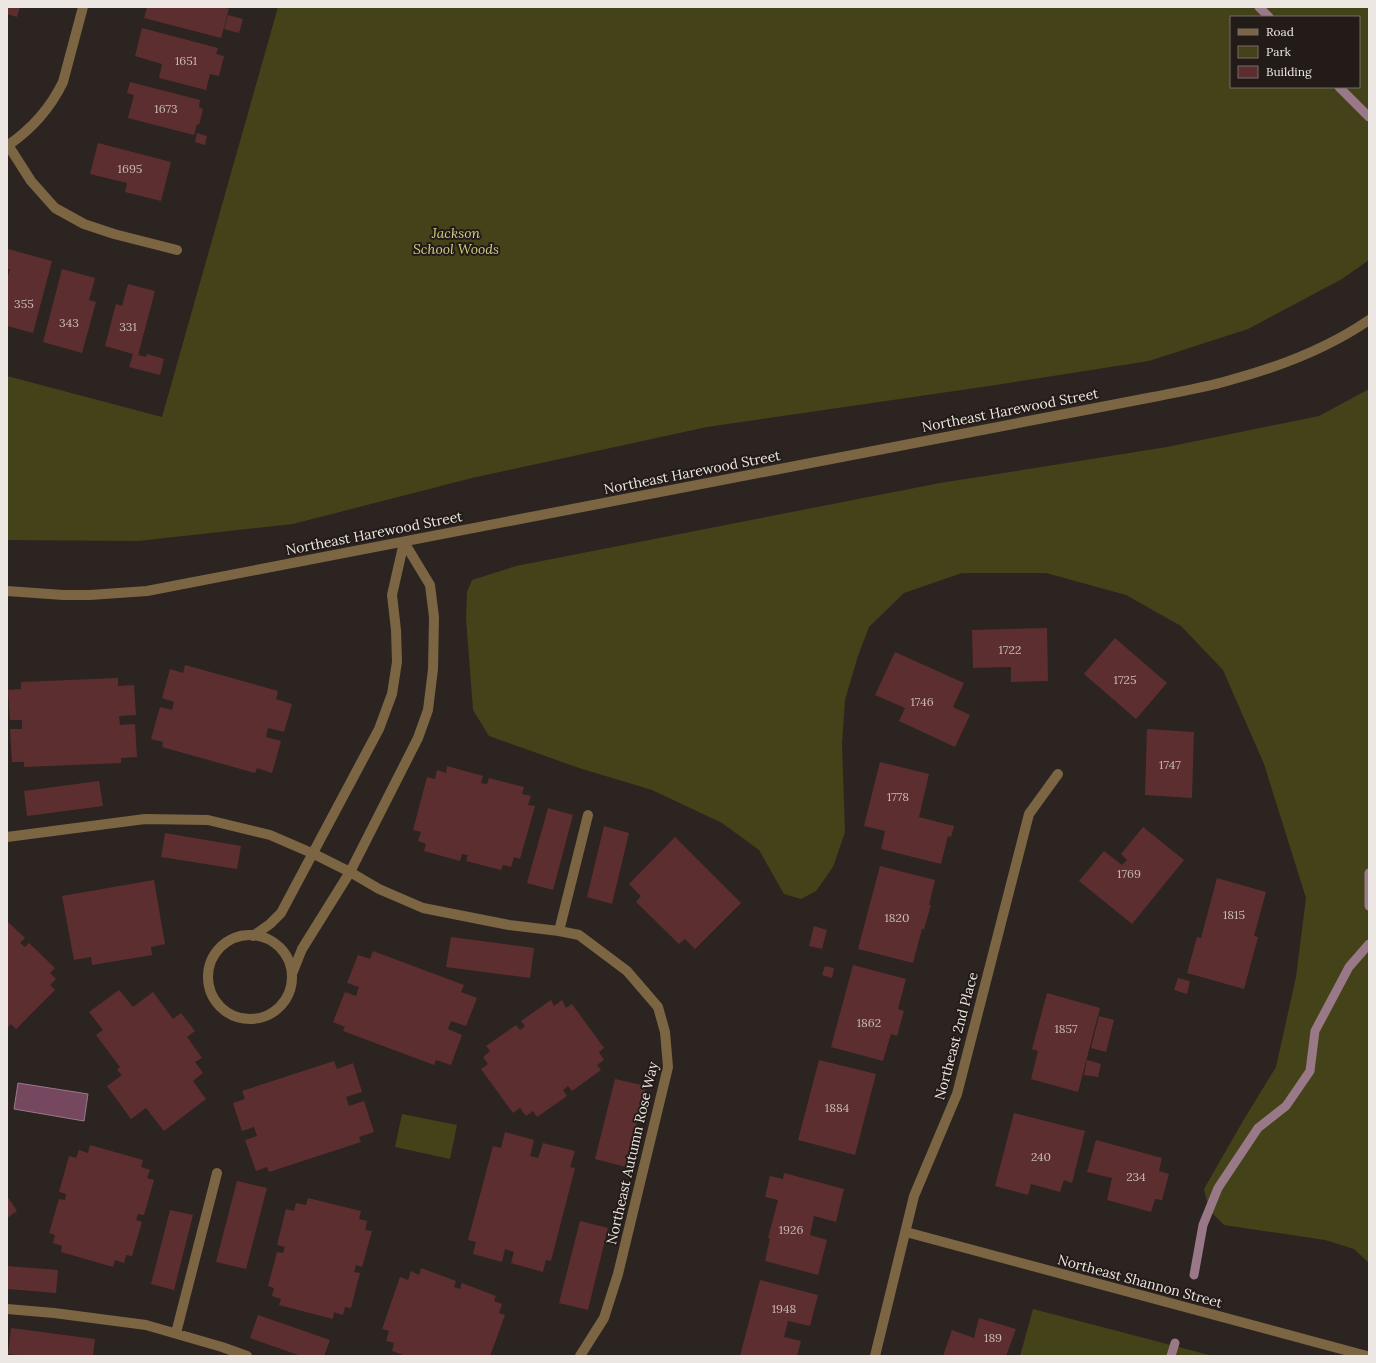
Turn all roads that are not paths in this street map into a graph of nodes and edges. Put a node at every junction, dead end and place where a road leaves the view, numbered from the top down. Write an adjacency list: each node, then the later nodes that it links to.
1 (82, 7): 2 (street)
2 (7, 145): 3 (street)
3 (177, 250)
4 (1369, 320): 5 (street, Northeast Harewood Street)
5 (404, 542): 6 (street, Northeast Harewood Street); 10 (street); 11 (street)
6 (7, 591)
7 (1058, 774): 16 (street, Northeast 2nd Place)
8 (588, 815): 12 (street)
9 (7, 837): 10 (street, Northeast Autumn Rose Way)
10 (314, 854): 11 (street, Northeast Autumn Rose Way); 13 (street)
11 (350, 872): 12 (street, Northeast Autumn Rose Way); 14 (street)
12 (559, 931): 20 (street, Northeast Autumn Rose Way)
13 (253, 936): 14 (street); 14 (street)
14 (292, 974)
15 (217, 1173): 18 (street)
16 (906, 1232): 21 (street, Northeast 2nd Place); 22 (street, Northeast Shannon Street)
17 (7, 1309): 18 (street)
18 (176, 1334): 19 (street)
19 (247, 1356)
20 (580, 1356)
21 (875, 1356)
22 (1367, 1356)

